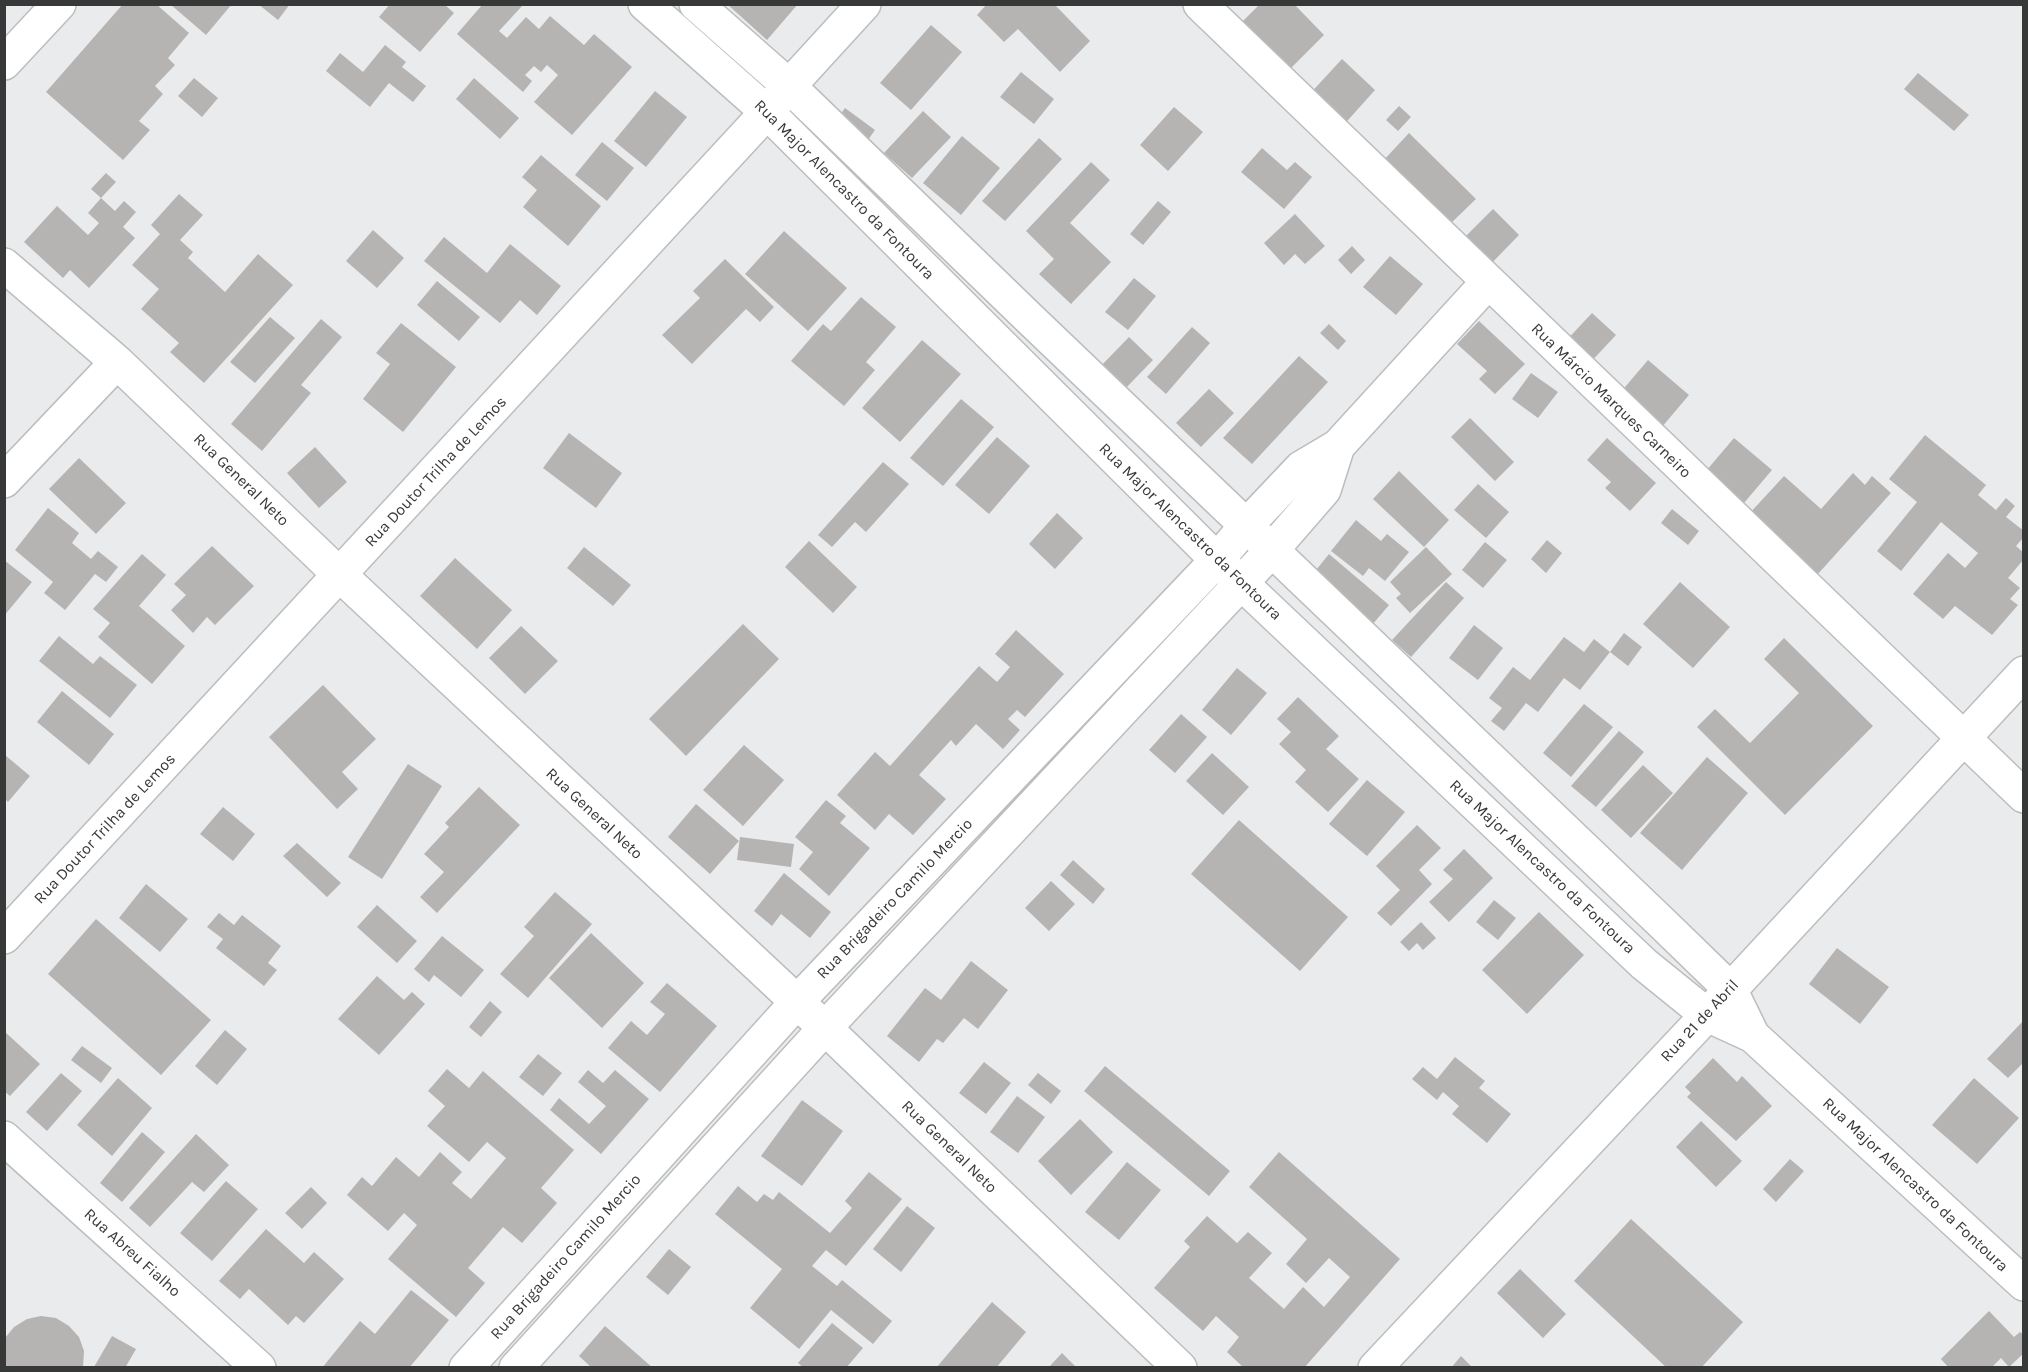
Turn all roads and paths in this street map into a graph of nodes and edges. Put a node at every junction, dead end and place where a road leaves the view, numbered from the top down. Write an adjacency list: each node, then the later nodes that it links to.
1 (59, 4): 6 (street)
2 (645, 4): 8 (street, Rua Major Alencastro da Fontoura)
3 (696, 4): 7 (street, Rua Major Alencastro da Fontoura)
4 (864, 4): 7 (street, Rua Doutor Trilha de Lemos)
5 (1200, 4): 10 (street, Rua Márcio Marques Carneiro)
6 (4, 63)
7 (789, 86): 8 (street, Rua Doutor Trilha de Lemos); 11 (street, Rua Major Alencastro da Fontoura)
8 (767, 112): 12 (street, Rua Major Alencastro da Fontoura); 19 (street, Rua Doutor Trilha de Lemos)
9 (4, 265): 13 (street, Rua General Neto)
10 (1488, 282): 14 (street, Rua Brigadeiro Camilo Mercio); 22 (street, Rua Márcio Marques Carneiro)
11 (1029, 318): 12 (street); 16 (street, Rua Major Alencastro da Fontoura)
12 (1000, 344): 18 (street, Rua Major Alencastro da Fontoura)
13 (117, 362): 15 (street); 19 (street, Rua General Neto)
14 (1338, 446): 16 (street, Rua Brigadeiro Camilo Mercio); 17 (street, Rua Brigadeiro Camilo Mercio)
15 (4, 481)
16 (1246, 526): 17 (street, Rua Major Alencastro da Fontoura); 18 (street, Rua Brigadeiro Camilo Mercio)
17 (1272, 550): 20 (street, Rua Brigadeiro Camilo Mercio); 27 (street, Rua Major Alencastro da Fontoura)
18 (1217, 560): 20 (street, Rua Major Alencastro da Fontoura); 24 (street, Rua Brigadeiro Camilo Mercio)
19 (341, 576): 26 (street, Rua Doutor Trilha de Lemos); 28 (street, Rua General Neto)
20 (1241, 583): 25 (street, Rua Brigadeiro Camilo Mercio); 29 (street, Rua Major Alencastro da Fontoura)
21 (2024, 673): 22 (street, Rua 21 de Abril)
22 (1962, 739): 23 (street, Rua Márcio Marques Carneiro); 27 (street, Rua 21 de Abril)
23 (2024, 796)
24 (986, 803): 25 (street); 28 (street, Rua Brigadeiro Camilo Mercio)
25 (1012, 828): 30 (street, Rua Brigadeiro Camilo Mercio)
26 (4, 937)
27 (1730, 989): 29 (street, Rua 21 de Abril); 31 (street, Rua Major Alencastro da Fontoura)
28 (796, 1003): 30 (street, Rua General Neto); 33 (street, Rua Brigadeiro Camilo Mercio)
29 (1707, 1015): 31 (street, Rua Major Alencastro da Fontoura); 40 (street, Rua 21 de Abril)
30 (825, 1028): 34 (street, Rua Brigadeiro Camilo Mercio); 39 (street, Rua General Neto)
31 (1753, 1036): 35 (street, Rua Major Alencastro da Fontoura)
32 (4, 1138): 36 (street, Rua Abreu Fialho)
33 (586, 1234): 34 (street); 37 (street, Rua Brigadeiro Camilo Mercio)
34 (613, 1261): 38 (street, Rua Brigadeiro Camilo Mercio)
35 (2024, 1284)
36 (259, 1368)
37 (466, 1368)
38 (516, 1368)
39 (1180, 1368)
40 (1375, 1368)

